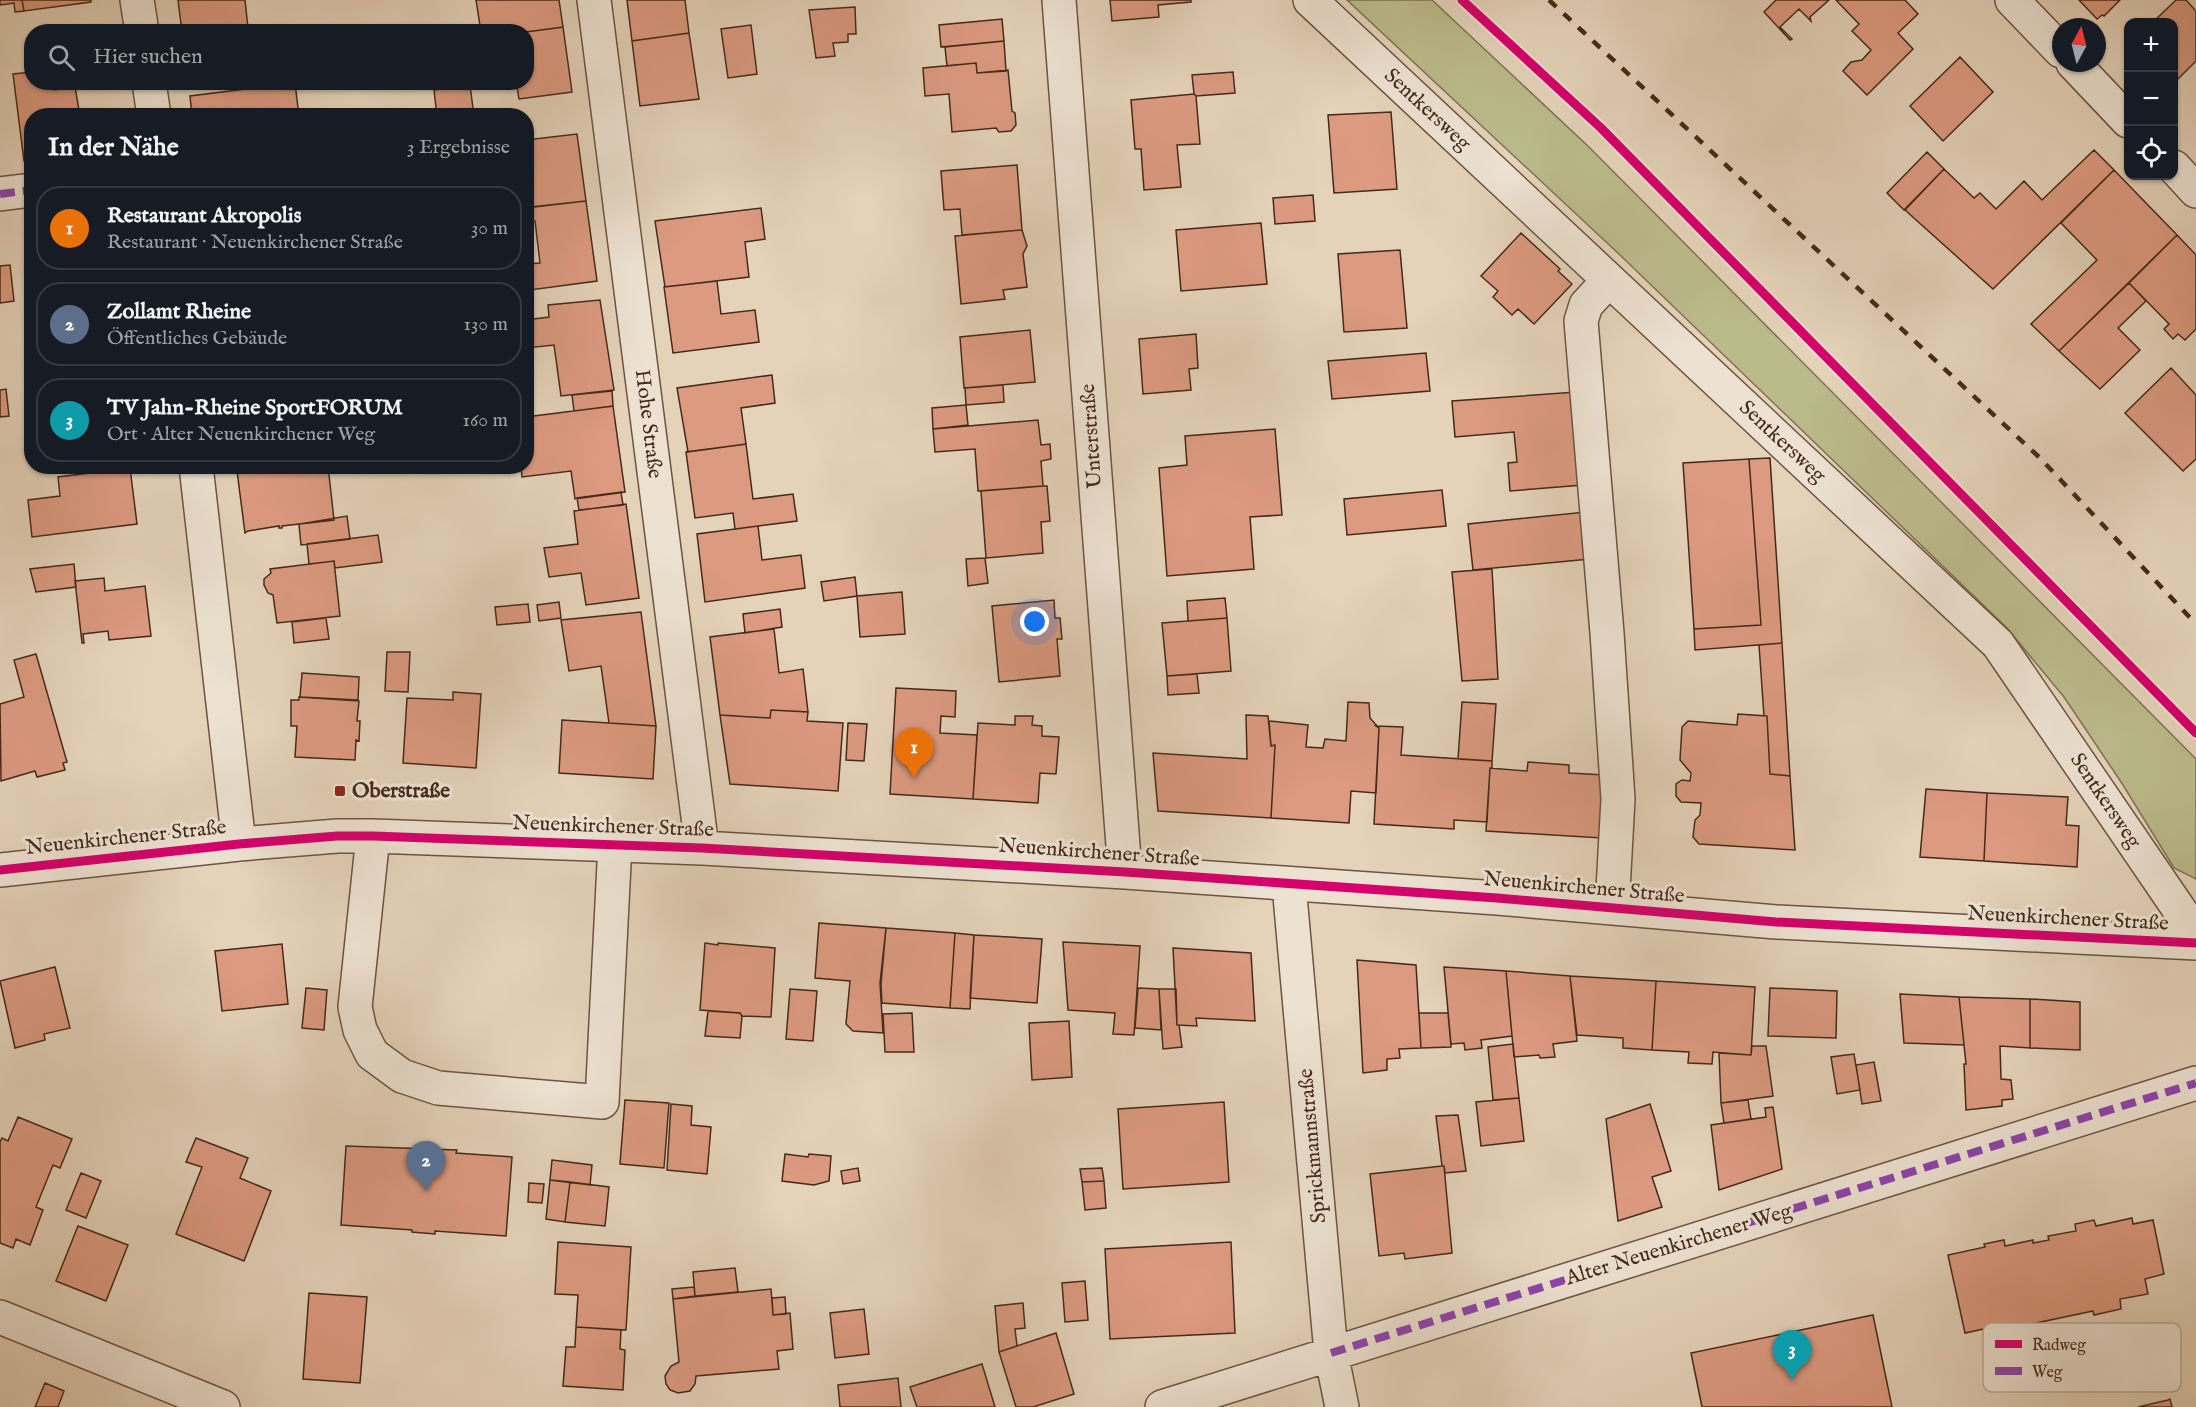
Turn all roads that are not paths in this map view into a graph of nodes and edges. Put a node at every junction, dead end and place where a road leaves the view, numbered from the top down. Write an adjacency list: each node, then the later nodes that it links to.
1 (137, 0): 6 (street)
2 (594, 0): 21 (street, Hohe Straße)
3 (1059, 0): 23 (street, Unterstraße)
4 (1310, 0): 16 (street, Sentkersweg)
5 (2012, 0): 7 (street)
6 (141, 24)
7 (2052, 42)
8 (2082, 72): 11 (street)
9 (150, 90): 10 (street)
10 (153, 108)
11 (2124, 117)
12 (2178, 171): 14 (street)
13 (24, 191): 15 (street)
14 (2196, 191)
15 (0, 194)
16 (1609, 280): 25 (street); 26 (street, Sentkersweg)
17 (197, 474): 19 (street)
18 (373, 836): 19 (street, Neuenkirchener Straße); 20 (street, Neuenkirchener Straße); 20 (street)
19 (239, 844): 22 (street, Neuenkirchener Straße)
20 (615, 844): 21 (street, Neuenkirchener Straße)
21 (702, 848): 23 (street, Neuenkirchener Straße)
22 (0, 870)
23 (1125, 872): 24 (street, Neuenkirchener Straße)
24 (1289, 885): 25 (street, Neuenkirchener Straße); 30 (street, Sprickmannstraße)
25 (1612, 908): 27 (street, Neuenkirchener Straße)
26 (2196, 934)
27 (2196, 943)
28 (2196, 1083): 30 (street, Alter Neuenkirchener Weg)
29 (0, 1317): 31 (street)
30 (1331, 1353): 32 (street, Alter Neuenkirchener Weg); 33 (street, Sprickmannstraße)
31 (223, 1407)
32 (1162, 1407)
33 (1342, 1407)

